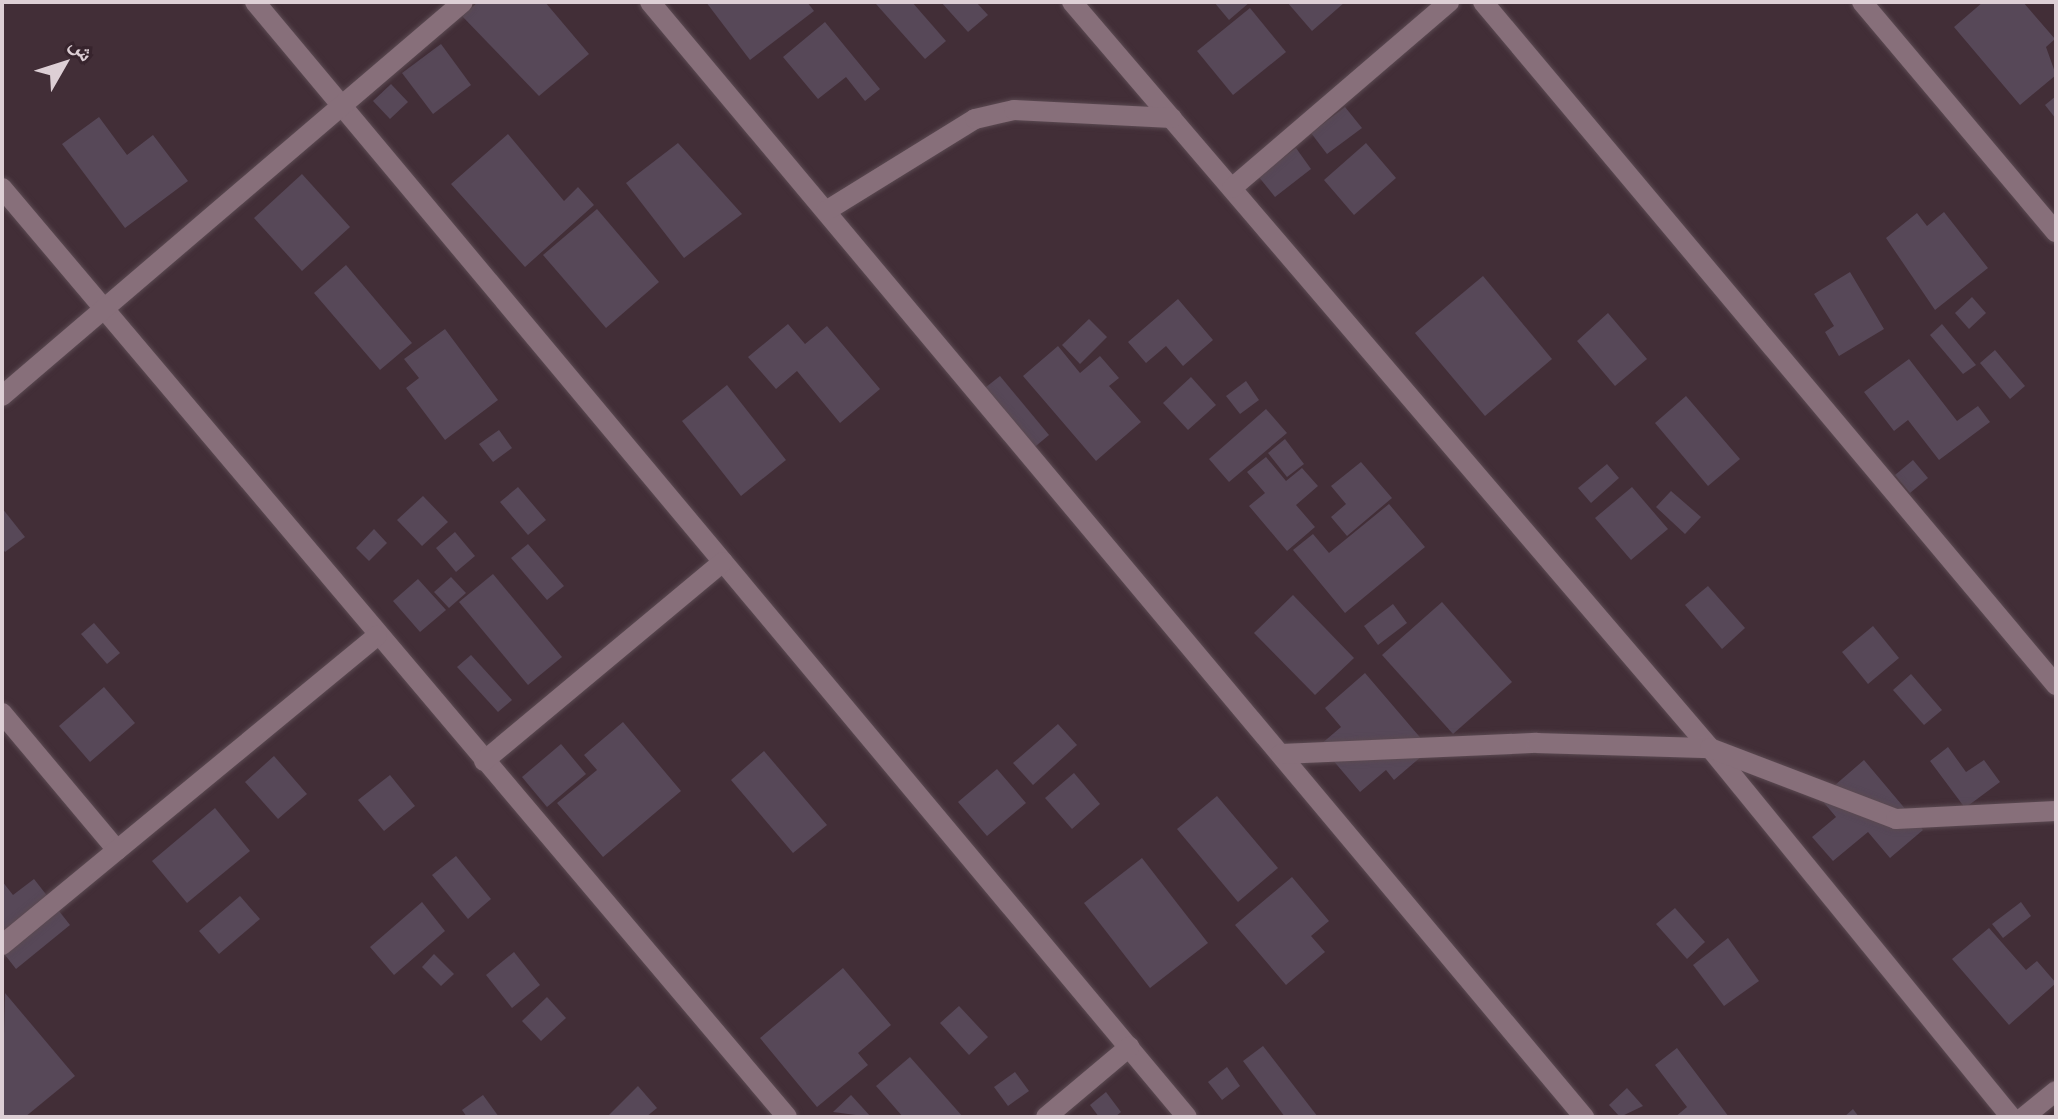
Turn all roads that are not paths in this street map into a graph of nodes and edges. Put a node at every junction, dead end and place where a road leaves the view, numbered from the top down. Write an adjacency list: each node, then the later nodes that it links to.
1 (255, 2): 8 (street)
2 (463, 2): 8 (street)
3 (650, 2): 12 (street)
4 (1072, 2): 9 (street)
5 (1449, 2): 11 (street)
6 (1483, 2): 18 (street)
7 (1862, 2): 13 (street)
8 (342, 105): 14 (street); 16 (street)
9 (1172, 118): 11 (street); 12 (street)
10 (2, 188): 14 (street)
11 (1232, 188): 20 (street)
12 (826, 211): 21 (street)
13 (2056, 232)
14 (106, 310): 15 (street); 17 (street)
15 (2, 396)
16 (723, 562): 22 (street); 26 (street)
17 (377, 636): 22 (street); 24 (street)
18 (2056, 685)
19 (2, 713): 24 (street)
20 (1710, 748): 21 (street); 23 (street); 32 (street)
21 (1281, 754): 31 (street)
22 (484, 761): 28 (street)
23 (2056, 811)
24 (117, 850): 25 (street)
25 (2, 945)
26 (1129, 1047): 29 (street); 30 (street)
27 (2056, 1091): 33 (street)
28 (787, 1117)
29 (1046, 1117)
30 (1187, 1117)
31 (1584, 1117)
32 (2011, 1117)
33 (2024, 1117)

